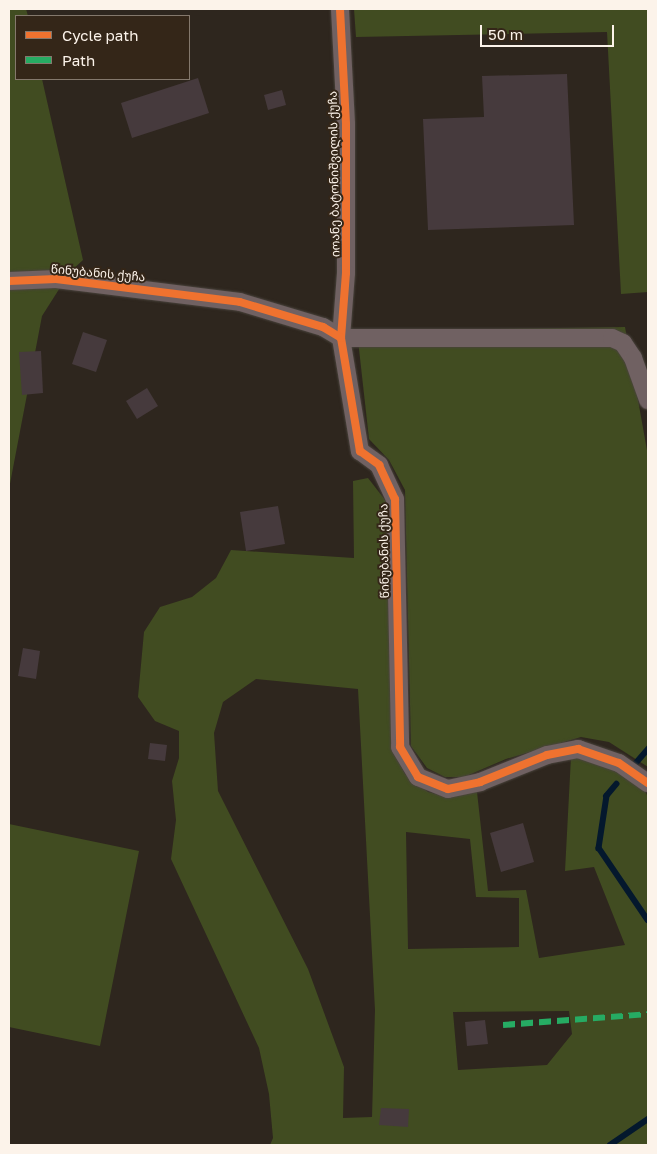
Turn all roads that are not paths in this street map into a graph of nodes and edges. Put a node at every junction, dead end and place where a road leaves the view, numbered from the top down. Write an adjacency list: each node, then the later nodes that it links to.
1 (340, 9): 3 (street, იოანე ბატონიშვილის ქუჩა)
2 (9, 280): 3 (street, წინუბანის ქუჩა)
3 (342, 338): 4 (street); 5 (street, წინუბანის ქუჩა)
4 (648, 400)
5 (648, 783)

